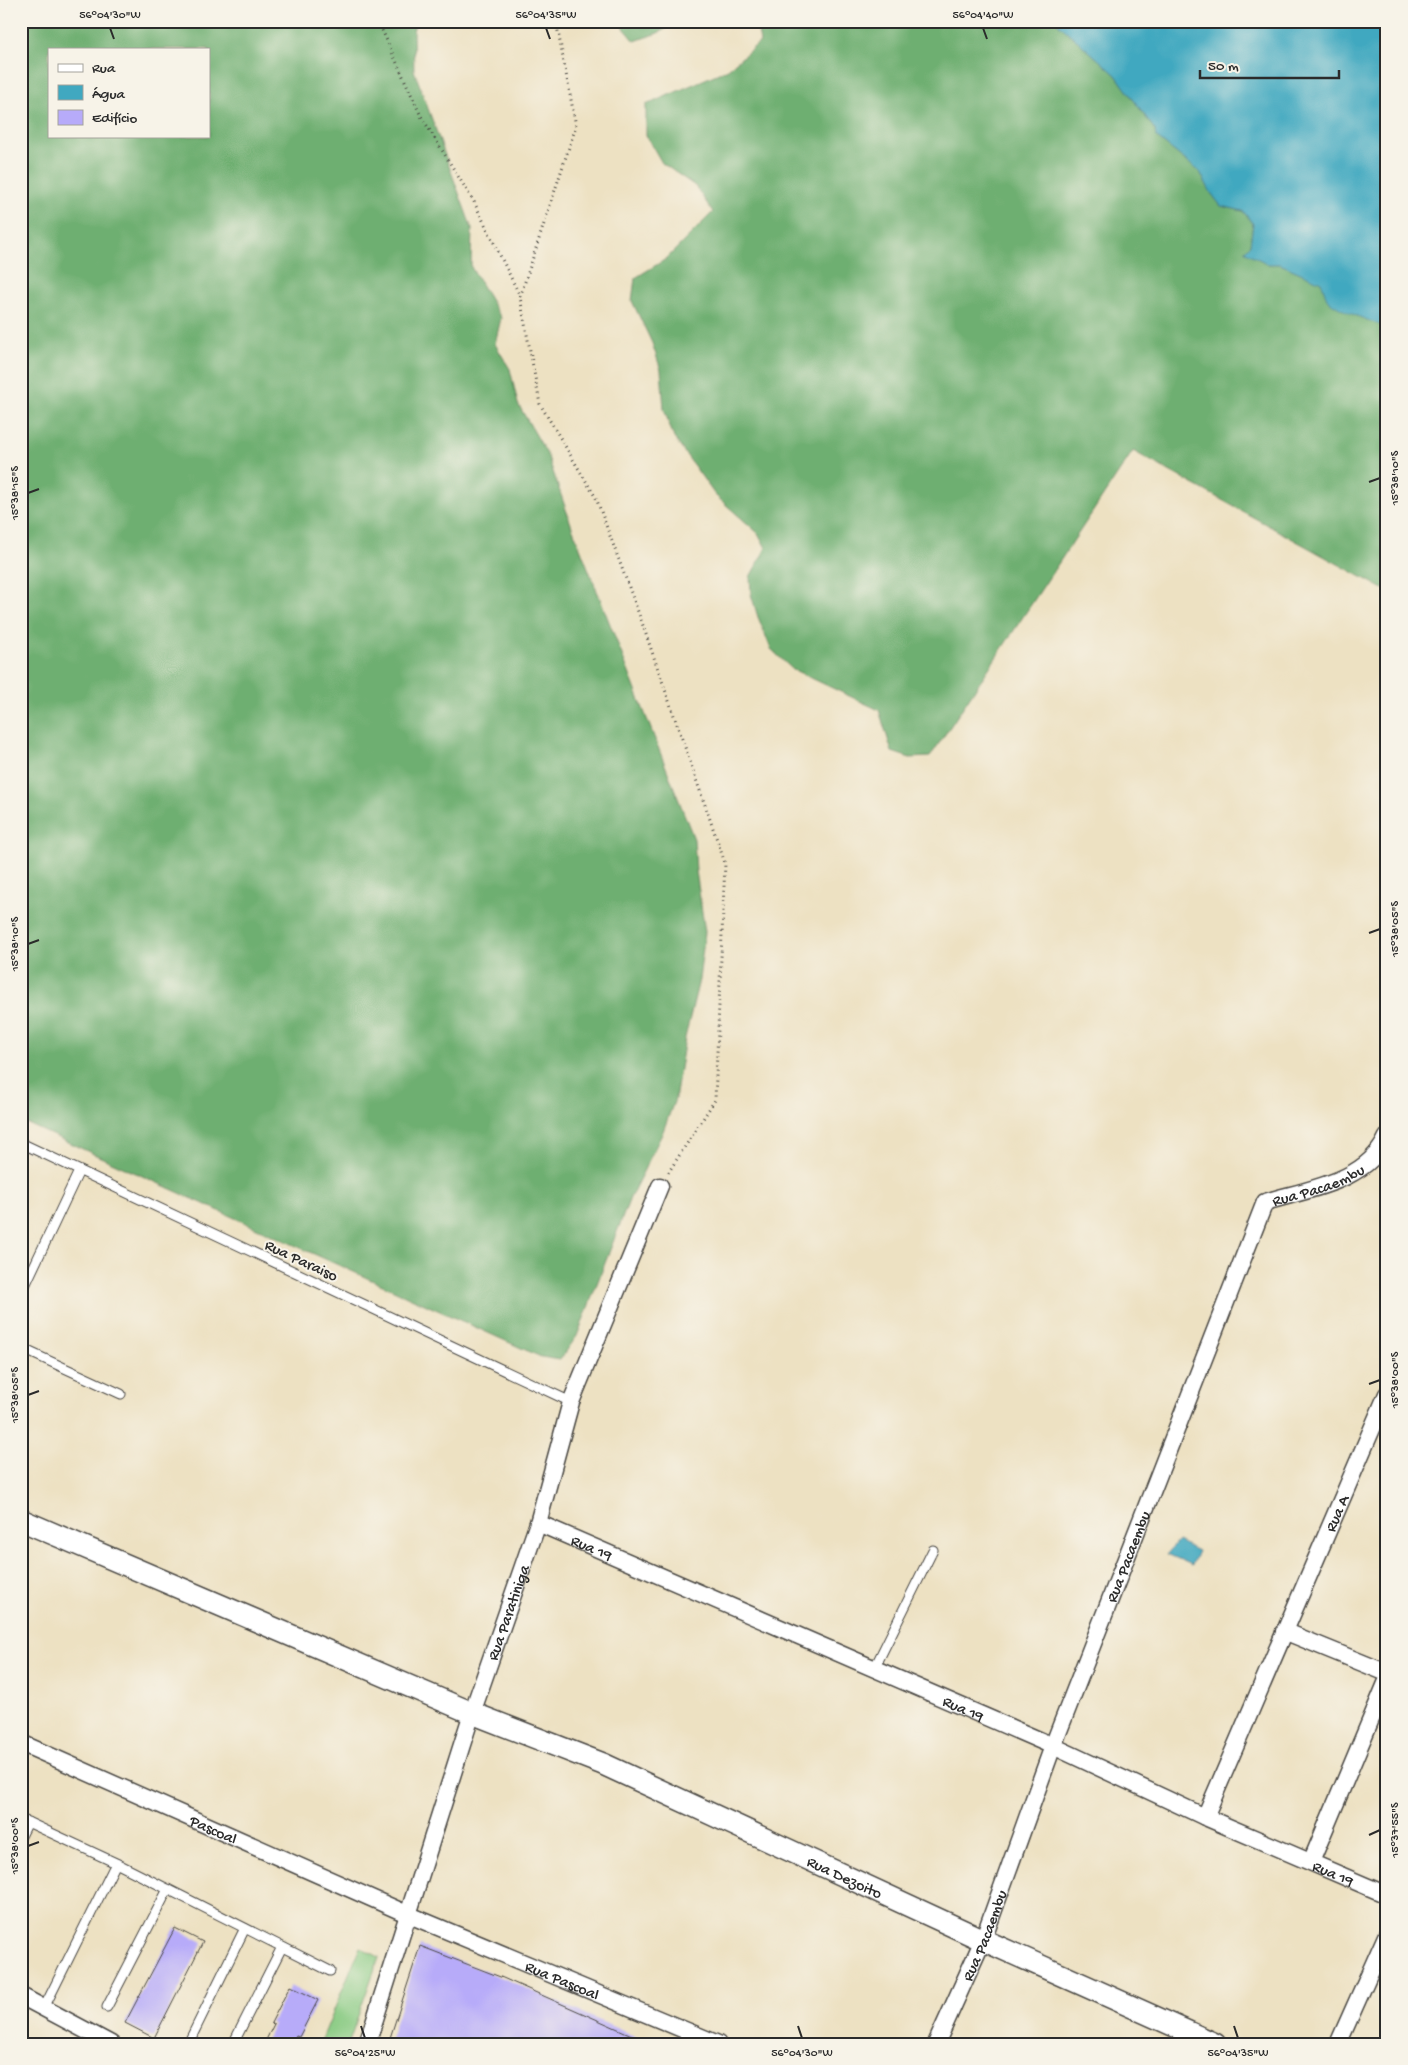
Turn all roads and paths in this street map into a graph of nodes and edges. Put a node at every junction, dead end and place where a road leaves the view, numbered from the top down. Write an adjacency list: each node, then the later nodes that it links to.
1 (378, 21): 3 (path)
2 (556, 21): 3 (path)
3 (520, 296): 7 (path)
4 (1387, 1136): 22 (street, Rua Pacaembu)
5 (21, 1143): 6 (lane, Rua Paraiso)
6 (79, 1170): 8 (lane); 12 (lane, Rua Paraiso)
7 (660, 1186): 12 (street, Rua Paratiniga)
8 (21, 1294)
9 (21, 1348): 10 (lane)
10 (121, 1394)
11 (1387, 1394): 16 (street, Rua A)
12 (571, 1402): 14 (street, Rua Paratiniga)
13 (21, 1520): 20 (street, Rua Dezoito)
14 (538, 1523): 17 (street, Rua 19); 20 (street, Rua Paratiniga)
15 (932, 1550): 17 (lane)
16 (1284, 1630): 18 (street); 23 (street, Rua A)
17 (874, 1669): 22 (street, Rua 19)
18 (1387, 1673)
19 (1387, 1682): 26 (street)
20 (472, 1713): 30 (street, Rua Paratiniga); 33 (street, Rua Dezoito)
21 (21, 1743): 30 (street, Pascoal)
22 (1053, 1746): 23 (street, Rua 19); 33 (street, Rua Pacaembu)
23 (1206, 1817): 26 (street, Rua 19)
24 (25, 1821): 25 (lane); 27 (lane)
25 (21, 1836)
26 (1311, 1862): 29 (street, Rua 19)
27 (116, 1863): 28 (lane); 38 (lane)
28 (168, 1889): 31 (lane); 37 (lane)
29 (1387, 1895)
30 (407, 1914): 42 (street, Rua Paratiniga); 43 (street, Rua Pascoal)
31 (246, 1928): 34 (lane); 40 (lane)
32 (1387, 1934): 46 (street)
33 (983, 1940): 44 (street, Rua Pacaembu); 45 (street, Rua Dezoito)
34 (282, 1947): 35 (lane); 41 (lane)
35 (330, 1971)
36 (21, 1996): 38 (street)
37 (108, 2007)
38 (44, 2008): 39 (street)
39 (111, 2044)
40 (188, 2044)
41 (233, 2044)
42 (367, 2044)
43 (718, 2044)
44 (936, 2044)
45 (1215, 2044)
46 (1338, 2044)

